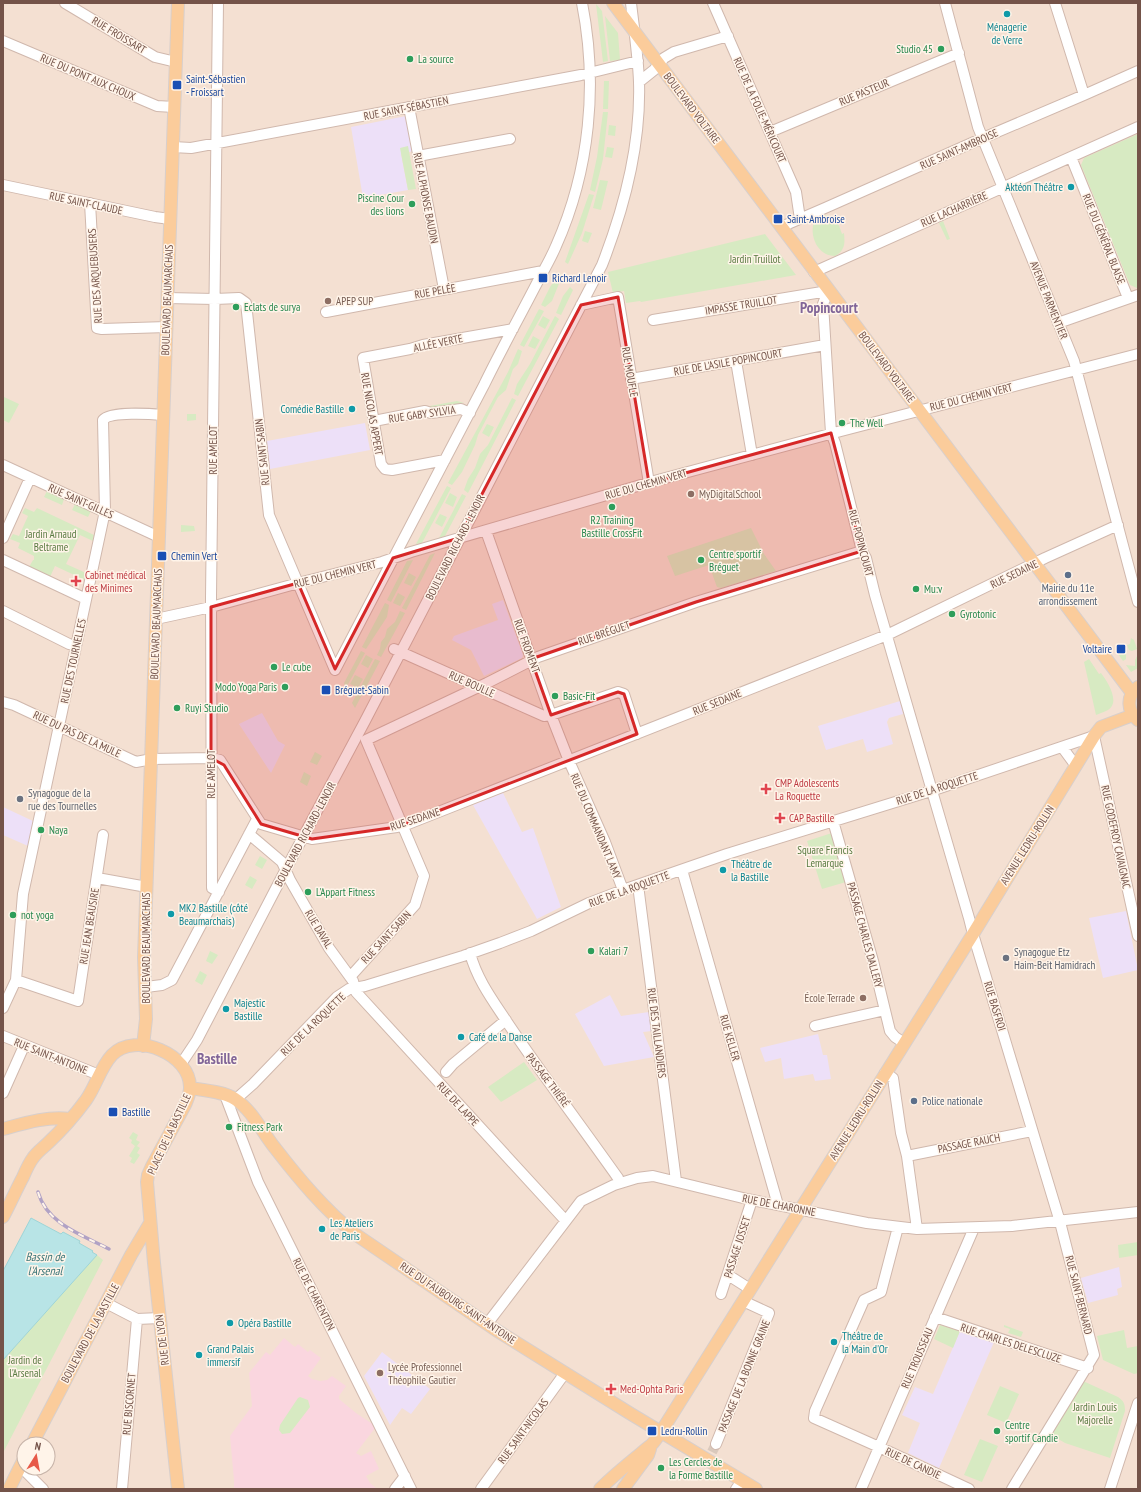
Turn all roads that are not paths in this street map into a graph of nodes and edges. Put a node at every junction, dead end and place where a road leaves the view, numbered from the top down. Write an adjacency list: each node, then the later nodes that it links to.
1 (65, 3): 15 (street, RUE FROISSART)
2 (178, 3): 15 (main road, BOULEVARD BEAUMARCHAIS)
3 (218, 3): 27 (street, RUE AMELOT)
4 (582, 3): 18 (street)
5 (613, 3): 10 (main road, BOULEVARD VOLTAIRE)
6 (632, 3): 10 (street, BOULEVARD RICHARD-LENOIR)
7 (713, 3): 11 (street, RUE DE LA FOLIE-MÉRICOURT)
8 (945, 3): 13 (street, AVENUE PARMENTIER)
9 (1055, 3): 20 (street)
10 (635, 32): 14 (street, BOULEVARD RICHARD-LENOIR); 16 (main road, BOULEVARD VOLTAIRE)
11 (728, 36): 16 (street); 24 (street, RUE DE LA FOLIE-MÉRICOURT)
12 (3, 41): 21 (street, RUE DU PONT AUX CHOUX)
13 (959, 53): 24 (street, RUE PASTEUR); 25 (street, AVENUE PARMENTIER)
14 (638, 61): 18 (street, RUE SAINT-SÉBASTIEN); 19 (street, BOULEVARD RICHARD-LENOIR)
15 (176, 62): 21 (main road, BOULEVARD BEAUMARCHAIS)
16 (659, 65): 19 (street); 36 (main road, BOULEVARD VOLTAIRE)
17 (1138, 71): 20 (street, RUE SAINT-AMBROISE)
18 (590, 73): 22 (street, RUE SAINT-SÉBASTIEN); 37 (street)
19 (639, 82): 44 (street, BOULEVARD RICHARD-LENOIR)
20 (1084, 95): 25 (street, RUE SAINT-AMBROISE)
21 (174, 107): 28 (main road, BOULEVARD BEAUMARCHAIS)
22 (409, 107): 27 (street, RUE SAINT-SÉBASTIEN); 29 (street, RUE ALPHONSE BAUDIN)
23 (1138, 127): 30 (street, RUE LACHARRIÈRE)
24 (770, 132): 35 (street, RUE DE LA FOLIE-MÉRICOURT)
25 (983, 138): 32 (street, AVENUE PARMENTIER); 35 (street, RUE SAINT-AMBROISE)
26 (510, 139): 29 (street)
27 (216, 143): 28 (street, RUE SAINT-SÉBASTIEN); 43 (street, RUE AMELOT)
28 (173, 147): 34 (main road, BOULEVARD BEAUMARCHAIS)
29 (418, 156): 39 (street, RUE ALPHONSE BAUDIN)
30 (1071, 157): 32 (street, RUE LACHARRIÈRE); 41 (street, RUE DU GÉNÉRAL BLAISE)
31 (3, 185): 33 (street, RUE SAINT-CLAUDE)
32 (1003, 187): 38 (street, RUE LACHARRIÈRE); 47 (street, AVENUE PARMENTIER)
33 (90, 204): 34 (street, RUE SAINT-CLAUDE); 48 (street, RUE DES ARQUEBUSIERS)
34 (170, 219): 42 (main road, BOULEVARD BEAUMARCHAIS)
35 (800, 219): 36 (street, RUE SAINT-AMBROISE)
36 (781, 227): 38 (main road, BOULEVARD VOLTAIRE)
37 (543, 271): 39 (street, RUE PELÉE); 49 (street)
38 (814, 272): 40 (main road, BOULEVARD VOLTAIRE)
39 (444, 289): 45 (street, RUE PELÉE)
40 (828, 291): 46 (street, IMPASSE TRUILLOT); 50 (street, RUE POPINCOURT); 56 (main road, BOULEVARD VOLTAIRE)
41 (1133, 296): 47 (street)
42 (167, 298): 43 (street, RUE SAINT-SABIN); 48 (main road, BOULEVARD BEAUMARCHAIS)
43 (215, 299): 76 (street, RUE SAINT-SABIN); 79 (street, RUE AMELOT)
44 (581, 305): 55 (street, RUE MOUFLE); 71 (street, BOULEVARD RICHARD-LENOIR)
45 (326, 312)
46 (654, 320)
47 (1058, 324): 54 (street, AVENUE PARMENTIER)
48 (167, 328): 58 (main road, BOULEVARD BEAUMARCHAIS)
49 (513, 330): 52 (street, ALLÉE VERTE); 57 (street)
50 (825, 345): 53 (street, RUE DE L'ASILE POPINCOURT); 60 (street, RUE POPINCOURT)
51 (1138, 354): 54 (street, RUE DU CHEMIN VERT)
52 (363, 358): 59 (street, RUE NICOLAS APPERT)
53 (736, 361): 55 (street, RUE DE L'ASILE POPINCOURT); 61 (street)
54 (1076, 370): 56 (street, RUE DU CHEMIN VERT); 67 (street, AVENUE PARMENTIER)
55 (631, 379): 65 (street, RUE MOUFLE)
56 (919, 410): 60 (street, RUE DU CHEMIN VERT); 75 (main road, BOULEVARD VOLTAIRE)
57 (470, 413): 59 (street, RUE GABY SYLVIA); 62 (street)
58 (163, 415): 66 (street, RUE DES TOURNELLES); 69 (main road, BOULEVARD BEAUMARCHAIS)
59 (374, 421): 62 (street, RUE NICOLAS APPERT)
60 (831, 433): 61 (street, RUE DU CHEMIN VERT); 72 (street, RUE POPINCOURT)
61 (752, 455): 65 (street, RUE DU CHEMIN VERT)
62 (445, 460): 73 (street)
63 (3, 465): 64 (street, RUE SAINT-GILLES)
64 (30, 478): 66 (street, RUE SAINT-GILLES); 70 (street)
65 (649, 483): 68 (street, RUE DU CHEMIN VERT)
66 (105, 511): 69 (street, RUE SAINT-GILLES); 77 (street, RUE DES TOURNELLES)
67 (1118, 525): 75 (street, RUE SEDAINE); 78 (street, AVENUE PARMENTIER)
68 (486, 531): 71 (street, RUE DU CHEMIN VERT); 85 (street, RUE FROMENT)
69 (159, 537): 81 (main road, BOULEVARD BEAUMARCHAIS)
70 (3, 538)
71 (459, 538): 73 (street, RUE DU CHEMIN VERT); 84 (street, BOULEVARD RICHARD-LENOIR)
72 (862, 551): 82 (street, RUE POPINCOURT); 85 (street, RUE BRÉGUET)
73 (393, 558): 76 (street, RUE DU CHEMIN VERT); 76 (street, RUE SAINT-SABIN)
74 (3, 560): 77 (street)
75 (1034, 564): 82 (street, RUE SEDAINE); 87 (main road, BOULEVARD VOLTAIRE)
76 (298, 583): 79 (street, RUE DU CHEMIN VERT)
77 (86, 599): 83 (street, RUE DES TOURNELLES)
78 (1138, 602)
79 (212, 607): 81 (street, RUE DU CHEMIN VERT); 96 (street, RUE AMELOT)
80 (3, 611): 83 (street)
81 (156, 619): 97 (main road, BOULEVARD BEAUMARCHAIS)
82 (887, 635): 92 (street, RUE SEDAINE); 100 (street, RUE POPINCOURT)
83 (76, 646): 91 (street, RUE DES TOURNELLES)
84 (397, 651): 86 (street, RUE BOULLE); 94 (street, BOULEVARD RICHARD-LENOIR)
85 (532, 660): 86 (street, RUE BRÉGUET); 89 (street, RUE FROMENT)
86 (478, 686): 89 (street, RUE BOULLE); 94 (street, RUE BRÉGUET)
87 (1135, 690): 90 (main road)
88 (3, 702): 91 (street, RUE DU PAS DE LA MULE)
89 (551, 715): 92 (street); 98 (street, RUE FROMENT)
90 (1135, 718): 93 (main road, RUE DE LA ROQUETTE)
91 (59, 726): 97 (street, RUE DU PAS DE LA MULE); 118 (street, RUE DES TOURNELLES)
92 (637, 734): 98 (street, RUE SEDAINE)
93 (1094, 736): 95 (street, RUE DE LA ROQUETTE); 99 (main road, AVENUE LEDRU-ROLLIN); 115 (street, RUE GODEFROY CAVAIGNAC)
94 (362, 737): 103 (street, RUE SAINT-SABIN); 106 (street, BOULEVARD RICHARD-LENOIR)
95 (1062, 747): 99 (street); 100 (street, RUE DE LA ROQUETTE)
96 (211, 758): 97 (street, RUE DU PAS DE LA MULE); 101 (street); 113 (street, RUE AMELOT)
97 (152, 759): 111 (main road, BOULEVARD BEAUMARCHAIS)
98 (569, 761): 103 (street, RUE SEDAINE); 112 (street, RUE DU COMMANDANT LAMY)
99 (1076, 766): 114 (main road, AVENUE LEDRU-ROLLIN)
100 (931, 791): 102 (street, RUE DE LA ROQUETTE); 114 (street, RUE BASFROI)
101 (257, 819): 104 (street); 106 (street, RUE SEDAINE)
102 (833, 821): 108 (street, RUE DE LA ROQUETTE); 122 (street, PASSAGE CHARLES DALLERY)
103 (403, 825): 106 (street, RUE SEDAINE); 117 (street, RUE SAINT-SABIN)
104 (249, 834): 107 (street, RUE DAVAL); 113 (street)
105 (103, 835): 109 (street)
106 (303, 837): 107 (street, BOULEVARD RICHARD-LENOIR)
107 (286, 869): 117 (street, RUE DAVAL); 129 (street, BOULEVARD RICHARD-LENOIR)
108 (682, 870): 110 (street, RUE DE LA ROQUETTE); 144 (street, RUE KELLER)
109 (97, 878): 111 (street, RUE JEAN BEAUSIRE); 118 (street, RUE JEAN BEAUSIRE)
110 (638, 885): 112 (street, RUE DE LA ROQUETTE); 140 (street, RUE DES TAILLANDIERS)
111 (147, 887): 119 (main road, BOULEVARD BEAUMARCHAIS)
112 (623, 890): 116 (street, RUE DE LA ROQUETTE)
113 (219, 892): 119 (street)
114 (973, 934): 126 (main road, AVENUE LEDRU-ROLLIN); 138 (street, RUE BASFROI)
115 (1138, 936)
116 (470, 953): 120 (street, RUE DE LA ROQUETTE); 123 (street, PASSAGE THIÉRÉ)
117 (350, 977): 120 (street, RUE DAVAL)
118 (16, 980): 121 (street, RUE DES TOURNELLES)
119 (146, 987): 128 (main road, BOULEVARD BEAUMARCHAIS)
120 (354, 988): 130 (street, RUE DE LAPPE); 135 (street, RUE DE LA ROQUETTE)
121 (3, 1008)
122 (885, 1010): 124 (street); 126 (street, PASSAGE CHARLES DALLERY)
123 (506, 1020): 130 (street); 141 (street, PASSAGE THIÉRÉ)
124 (816, 1026)
125 (3, 1036): 127 (street, RUE SAINT-ANTOINE)
126 (904, 1043): 131 (main road, AVENUE LEDRU-ROLLIN)
127 (24, 1046): 132 (street, RUE SAINT-ANTOINE); 134 (street)
128 (143, 1046): 129 (main road); 132 (main road)
129 (181, 1064): 133 (main road, PLACE DE LA BASTILLE)
130 (443, 1073): 148 (street, RUE DE LAPPE)
131 (885, 1073): 139 (street); 145 (main road, AVENUE LEDRU-ROLLIN)
132 (99, 1075): 136 (main road)
133 (190, 1088): 135 (main road); 142 (main road, PLACE DE LA BASTILLE)
134 (3, 1093)
135 (230, 1097): 162 (main road, RUE DU FAUBOURG SAINT-ANTOINE); 173 (street, RUE DE CHARENTON)
136 (70, 1120): 137 (main road); 147 (main road)
137 (3, 1129)
138 (1032, 1131): 139 (street, PASSAGE RAUCH); 149 (street, RUE BASFROI)
139 (906, 1156): 153 (street)
140 (676, 1181): 141 (street, RUE DE CHARONNE); 143 (street, RUE DE CHARONNE)
141 (620, 1183): 148 (street, RUE DE CHARONNE)
142 (148, 1191): 150 (main road, RUE DE LYON)
143 (752, 1200): 144 (street, RUE DE CHARONNE); 154 (street, PASSAGE JOSSET)
144 (778, 1205): 145 (street, RUE DE CHARONNE)
145 (800, 1209): 151 (street, RUE DE CHARONNE); 155 (main road, AVENUE LEDRU-ROLLIN)
146 (1138, 1212): 149 (street, RUE DE CHARONNE)
147 (3, 1217)
148 (565, 1220): 162 (street, RUE DE CHARONNE)
149 (1060, 1222): 152 (street, RUE DE CHARONNE); 163 (street, RUE SAINT-BERNARD)
150 (150, 1223): 158 (main road, BOULEVARD DE LA BASTILLE); 159 (main road, RUE DE LYON)
151 (898, 1226): 153 (street, RUE DE CHARONNE); 169 (street, RUE DE CANDIE)
152 (974, 1228): 153 (street, RUE DE CHARONNE); 160 (street, RUE TROUSSEAU)
153 (917, 1229)
154 (728, 1275): 155 (street); 156 (street, PASSAGE JOSSET)
155 (750, 1289): 157 (main road, AVENUE LEDRU-ROLLIN)
156 (721, 1294)
157 (743, 1300): 166 (main road, AVENUE LEDRU-ROLLIN); 170 (street, PASSAGE DE LA BONNE GRAINE)
158 (106, 1303): 161 (street); 167 (main road, BOULEVARD DE LA BASTILLE)
159 (160, 1318): 161 (street); 180 (main road, RUE DE LYON)
160 (935, 1318): 163 (street, RUE CHARLES DELESCLUZE); 169 (street, RUE TROUSSEAU)
161 (137, 1319): 179 (street, RUE BISCORNET)
162 (487, 1324): 164 (main road, RUE DU FAUBOURG SAINT-ANTOINE)
163 (1088, 1368): 187 (street, RUE SAINT-BERNARD)
164 (565, 1373): 166 (main road, RUE DU FAUBOURG SAINT-ANTOINE); 183 (street, RUE SAINT-NICOLAS)
165 (1138, 1403): 188 (street)
166 (661, 1432): 168 (main road, AVENUE LEDRU-ROLLIN); 170 (main road, RUE DU FAUBOURG SAINT-ANTOINE)
167 (36, 1436)
168 (651, 1446): 174 (main road, AVENUE LEDRU-ROLLIN); 176 (main road)
169 (879, 1447): 185 (street, RUE TROUSSEAU); 186 (street, RUE DE CANDIE)
170 (712, 1452): 175 (main road, RUE DU FAUBOURG SAINT-ANTOINE)
171 (16, 1475): 177 (main road)
172 (32, 1476): 178 (street)
173 (405, 1476): 181 (street); 182 (street, RUE DE CHARENTON)
174 (608, 1484): 176 (main road)
175 (739, 1485): 184 (main road, RUE DU FAUBOURG SAINT-ANTOINE)
176 (624, 1488)
177 (9, 1489)
178 (43, 1489)
179 (122, 1489)
180 (178, 1489)
181 (396, 1489)
182 (411, 1489)
183 (481, 1489)
184 (756, 1489)
185 (861, 1489)
186 (969, 1489)
187 (1012, 1489)
188 (1110, 1489)

